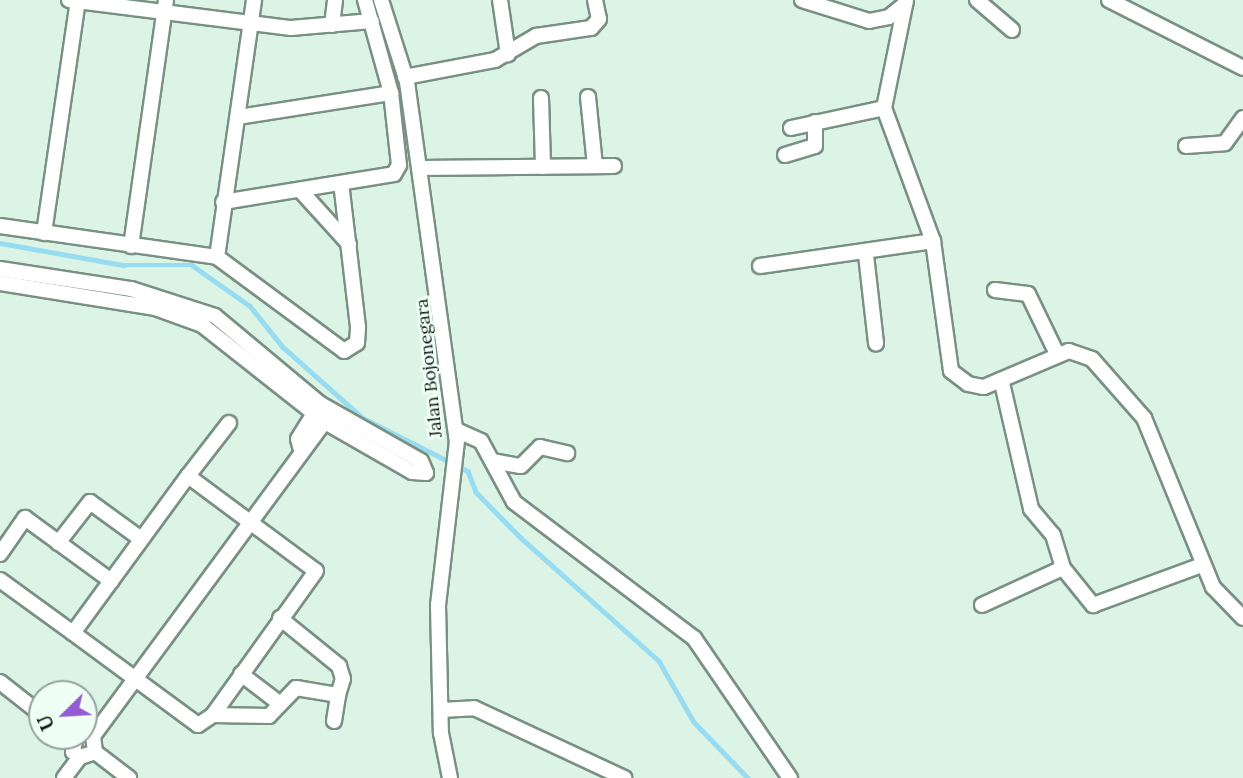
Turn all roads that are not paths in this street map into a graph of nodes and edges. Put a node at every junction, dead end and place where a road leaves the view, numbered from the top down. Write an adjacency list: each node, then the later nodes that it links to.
1 (254, 0): 14 (street)
2 (335, 0): 15 (street)
3 (365, 0): 13 (street)
4 (381, 0): 19 (street, Jalan Bojonegara)
5 (500, 0): 17 (street)
6 (595, 0): 17 (street)
7 (802, 0): 11 (street)
8 (977, 0): 16 (street)
9 (1109, 0): 18 (street)
10 (73, 1): 12 (street); 38 (street)
11 (905, 2): 23 (street)
12 (165, 7): 14 (street); 41 (street)
13 (372, 21): 15 (street); 20 (street)
14 (251, 24): 15 (street); 24 (street)
15 (332, 25)
16 (1012, 30)
17 (508, 54): 19 (street)
18 (1243, 68)
19 (405, 76): 33 (street, Jalan Bojonegara)
20 (391, 93): 24 (street); 34 (street)
21 (588, 97): 30 (street)
22 (541, 98): 32 (street)
23 (884, 108): 26 (street); 39 (street)
24 (238, 117): 36 (street)
25 (1243, 118): 28 (street)
26 (815, 122): 27 (street); 29 (street)
27 (791, 128)
28 (1186, 146)
29 (785, 155)
30 (595, 166): 31 (street); 32 (street)
31 (614, 166)
32 (543, 167): 33 (street)
33 (421, 168): 54 (street, Jalan Bojonegara)
34 (341, 183): 35 (street); 40 (street)
35 (300, 190): 36 (street); 40 (street)
36 (223, 202): 43 (street)
37 (0, 226): 38 (street)
38 (44, 233): 41 (street)
39 (933, 241): 42 (street); 51 (street)
40 (350, 245): 43 (street)
41 (131, 246): 43 (street)
42 (866, 255): 44 (street); 49 (street)
43 (217, 257)
44 (760, 266)
45 (0, 269): 48 (street)
46 (0, 284): 48 (street)
47 (995, 290): 50 (street)
48 (187, 311): 52 (street)
49 (876, 343)
50 (1057, 354): 51 (street); 62 (street)
51 (1002, 383): 63 (street)
52 (323, 413): 52 (street); 58 (street)
53 (229, 423): 57 (street)
54 (457, 435): 56 (street); 76 (street, Jalan Bojonegara)
55 (567, 453): 56 (street)
56 (492, 461): 87 (street)
57 (188, 476): 58 (street); 59 (street)
58 (250, 520): 67 (street); 71 (street)
59 (141, 539): 60 (street); 65 (street)
60 (58, 543): 61 (street); 65 (street)
61 (0, 554)
62 (1202, 565): 63 (street); 68 (street)
63 (1063, 568): 66 (street)
64 (0, 580): 69 (street)
65 (111, 581): 69 (street)
66 (982, 605)
67 (280, 618): 70 (street); 73 (street)
68 (1243, 618)
69 (73, 633): 71 (street)
70 (241, 674): 74 (street); 77 (street)
71 (134, 679): 77 (street); 78 (street)
72 (0, 682): 75 (street)
73 (338, 695): 74 (street); 79 (street)
74 (279, 703): 77 (street)
75 (28, 704)
76 (441, 710): 85 (street, Jalan Bojonegara); 86 (street)
77 (213, 715)
78 (98, 716)
79 (334, 721)
80 (75, 750): 82 (street)
81 (95, 752): 82 (street); 84 (street)
82 (80, 757): 83 (street)
83 (64, 778)
84 (129, 778)
85 (450, 778)
86 (624, 778)
87 (790, 778)

